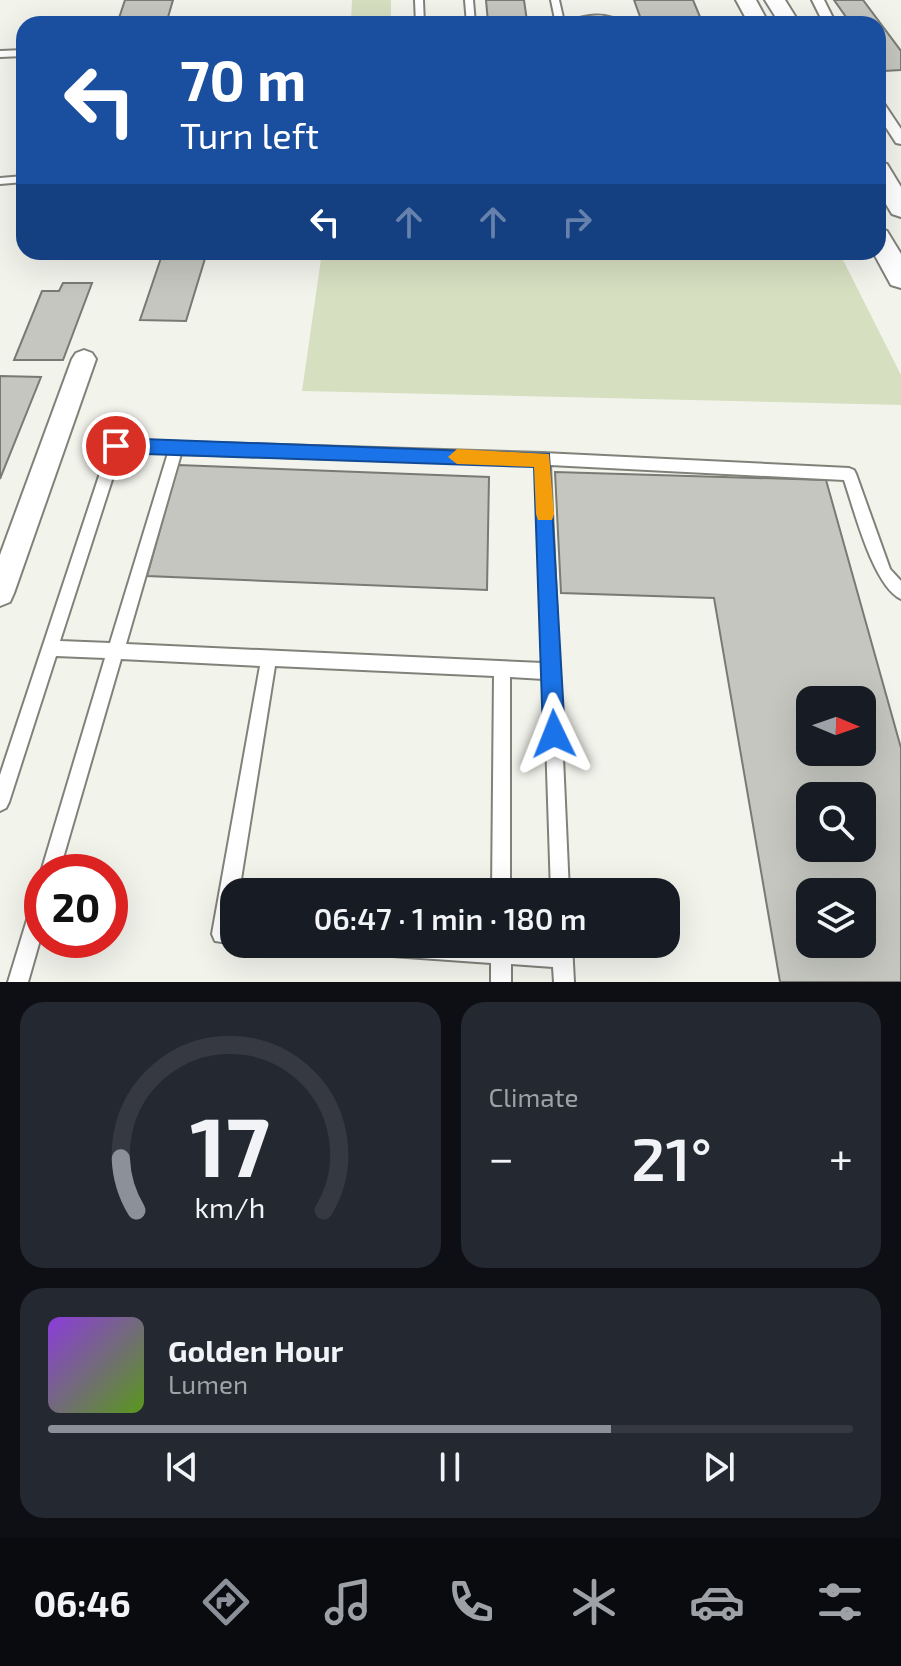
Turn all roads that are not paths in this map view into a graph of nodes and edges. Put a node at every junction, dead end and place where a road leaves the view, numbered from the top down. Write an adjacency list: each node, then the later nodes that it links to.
1 (886, 117): 2 (street)
2 (901, 140)
3 (886, 183): 4 (street)
4 (901, 208)
5 (886, 251): 6 (street)
6 (901, 278)
7 (84, 359): 11 (street)
8 (176, 448): 9 (lane); 12 (lane); 13 (lane)
9 (543, 459): 10 (lane); 16 (lane)
10 (901, 592)
11 (0, 593)
12 (50, 648): 13 (lane); 17 (lane)
13 (116, 651): 14 (lane); 18 (lane)
14 (269, 657): 15 (lane); 19 (lane)
15 (502, 668): 16 (lane); 20 (lane)
16 (551, 671): 21 (lane)
17 (0, 802)
18 (55, 854)
19 (232, 878)
20 (501, 878)
21 (559, 878)
22 (25, 958): 25 (lane)
23 (501, 958): 26 (lane)
24 (562, 958): 27 (lane)
25 (18, 982)
26 (501, 982)
27 (564, 982)

